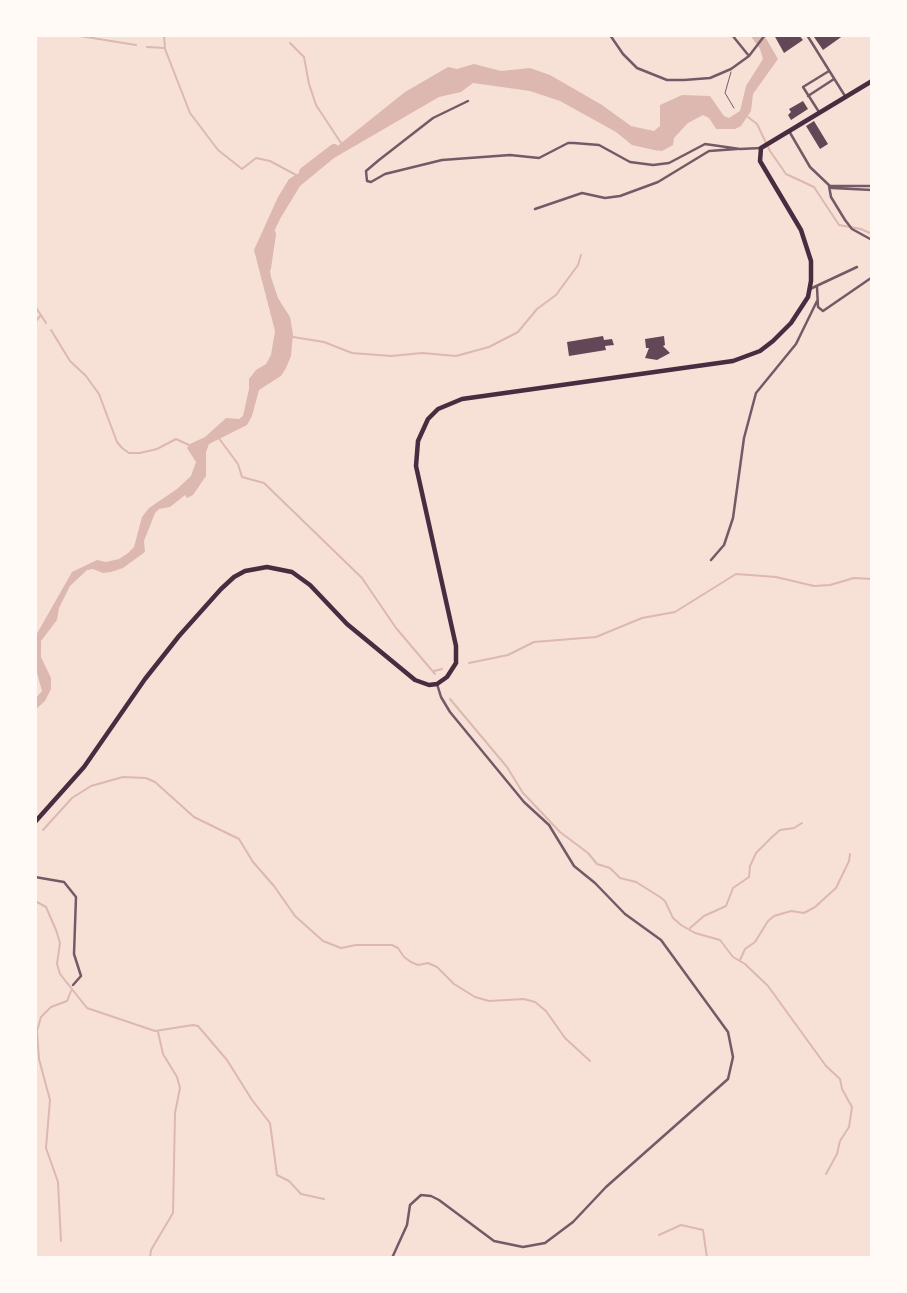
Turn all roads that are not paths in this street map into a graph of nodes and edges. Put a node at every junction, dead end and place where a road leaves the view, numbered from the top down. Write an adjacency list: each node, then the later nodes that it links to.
1 (610, 35): 6 (street)
2 (732, 35): 5 (street)
3 (765, 35): 5 (street)
4 (807, 35): 7 (street)
5 (749, 56): 6 (street)
6 (731, 69): 13 (lane)
7 (829, 71): 8 (street); 10 (street)
8 (834, 79): 10 (street); 11 (street)
9 (872, 81): 11 (highway)
10 (808, 96): 14 (street)
11 (845, 96): 14 (highway)
12 (468, 101): 17 (street)
13 (734, 108)
14 (819, 112): 15 (highway)
15 (788, 130): 16 (highway); 18 (street)
16 (763, 146): 17 (street); 25 (highway)
17 (740, 149): 20 (street)
18 (829, 186): 19 (street); 21 (street)
19 (872, 188)
20 (536, 209)
21 (872, 240)
22 (857, 267): 24 (street)
23 (871, 278): 26 (street)
24 (817, 287): 25 (street); 26 (street)
25 (810, 289): 28 (highway)
26 (817, 301): 27 (street)
27 (711, 560)
28 (437, 684): 29 (highway); 32 (street)
29 (35, 822)
30 (35, 877): 31 (street)
31 (73, 985)
32 (392, 1258)

